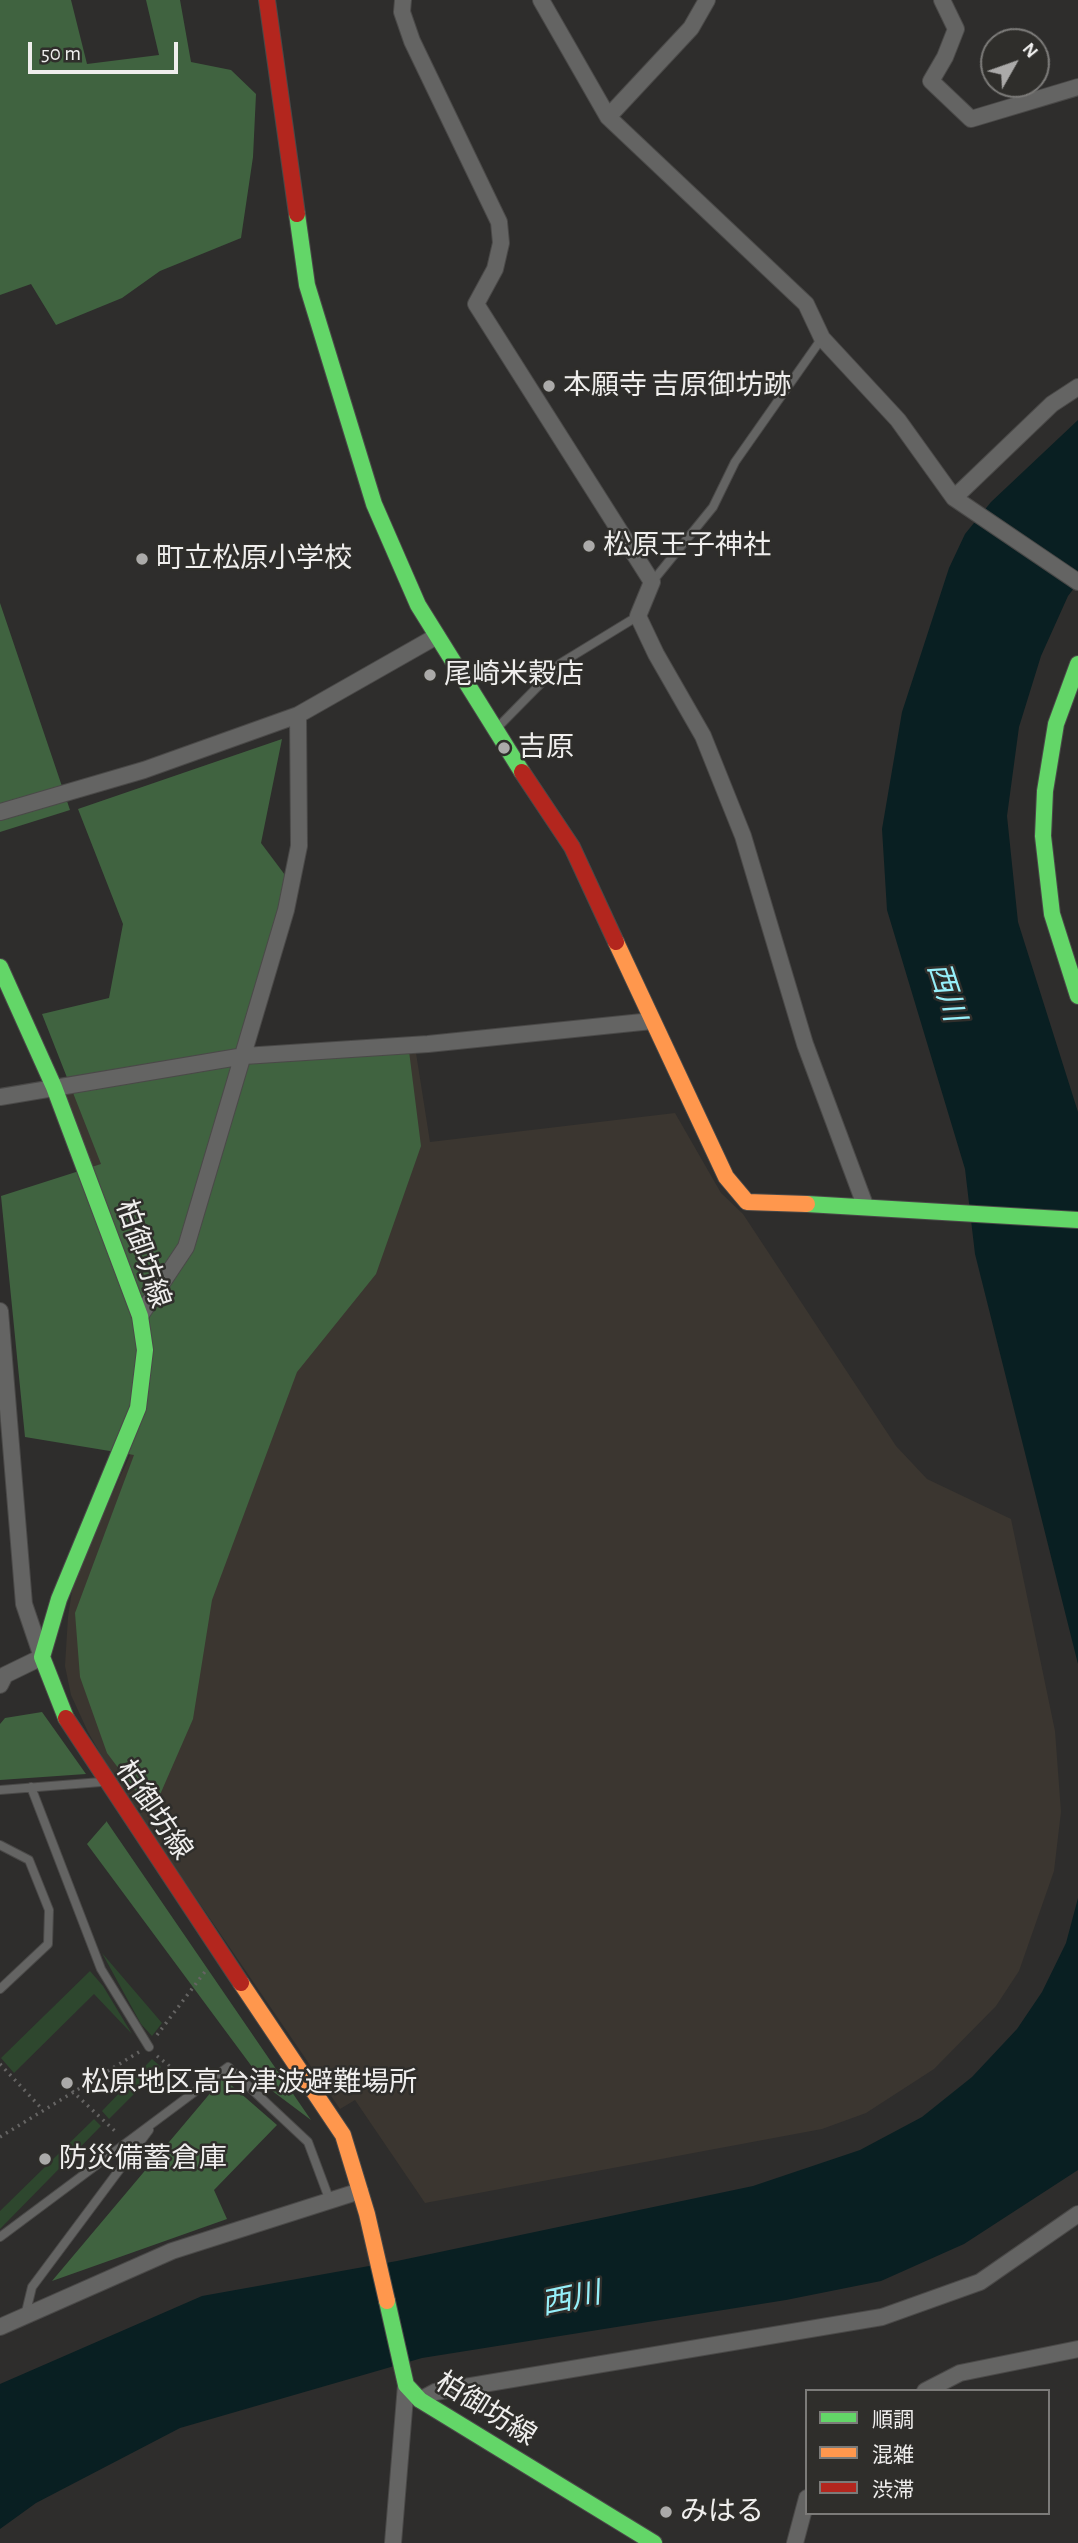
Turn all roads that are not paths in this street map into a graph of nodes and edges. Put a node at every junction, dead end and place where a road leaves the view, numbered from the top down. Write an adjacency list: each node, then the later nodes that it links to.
1 (267, 0): 14 (street)
2 (403, 0): 11 (street)
3 (541, 0): 7 (street)
4 (707, 0): 7 (street)
5 (942, 0): 6 (street)
6 (1078, 87)
7 (608, 117): 8 (street)
8 (822, 338): 10 (street); 11 (lane)
9 (1078, 387): 10 (street)
10 (959, 501): 12 (street)
11 (652, 582): 13 (street)
12 (1078, 582)
13 (638, 616): 17 (lane); 25 (street)
14 (436, 636): 16 (street); 17 (street)
15 (1078, 664): 20 (street)
16 (298, 715): 18 (street); 22 (street)
17 (494, 731): 21 (street)
18 (0, 812)
19 (0, 967): 23 (street, 柏御坊線)
20 (1078, 996)
21 (652, 1021): 22 (street); 25 (street)
22 (244, 1056): 23 (street); 28 (street)
23 (54, 1087): 24 (street); 28 (street, 柏御坊線)
24 (0, 1097)
25 (865, 1205): 26 (street)
26 (1078, 1220)
27 (0, 1311): 29 (street)
28 (140, 1316): 29 (street, 柏御坊線)
29 (41, 1657): 30 (street); 31 (street, 柏御坊線)
30 (0, 1685)
31 (103, 1782): 32 (lane); 38 (street, 柏御坊線)
32 (32, 1787): 33 (lane); 36 (lane)
33 (0, 1790)
34 (0, 1845): 35 (lane)
35 (0, 1989)
36 (151, 2043)
37 (155, 2122): 39 (lane); 41 (lane); 42 (lane)
38 (360, 2191): 39 (street); 45 (street, 柏御坊線)
39 (330, 2200): 42 (street)
40 (1078, 2214): 47 (street)
41 (0, 2237)
42 (24, 2318): 43 (street)
43 (0, 2327)
44 (1078, 2349): 46 (street)
45 (407, 2385): 47 (street, 柏御坊線); 49 (street)
46 (929, 2389)
47 (420, 2400): 50 (street, 柏御坊線)
48 (805, 2506): 51 (street)
49 (393, 2543)
50 (654, 2543)
51 (795, 2543)

